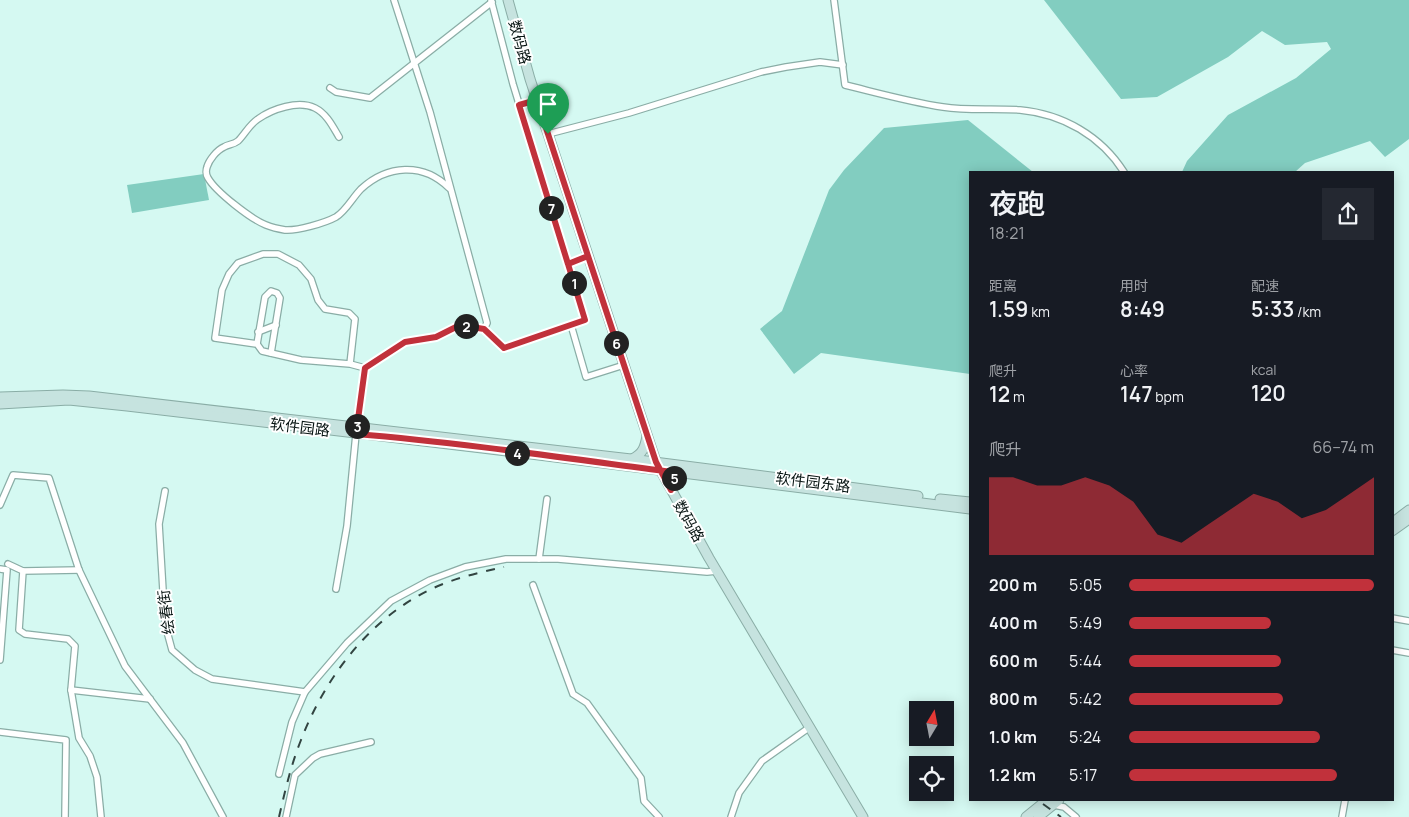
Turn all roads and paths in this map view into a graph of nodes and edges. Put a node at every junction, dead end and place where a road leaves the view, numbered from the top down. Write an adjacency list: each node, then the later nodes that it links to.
1 (394, 0): 5 (street)
2 (508, 0): 8 (main road, 数码路)
3 (834, 0): 6 (street)
4 (492, 1): 5 (street); 9 (street)
5 (415, 64): 7 (street); 13 (street)
6 (843, 65): 10 (street); 12 (street)
7 (330, 88)
8 (537, 100): 9 (street); 10 (main road, 数码路)
9 (519, 105): 15 (street)
10 (548, 134): 14 (main road, 数码路)
11 (339, 137): 13 (street)
12 (1123, 171)
13 (450, 189): 18 (street)
14 (588, 256): 15 (street); 23 (main road, 数码路)
15 (568, 264): 17 (street)
16 (276, 325): 19 (street); 19 (street); 21 (street)
17 (571, 325): 18 (street); 23 (street)
18 (484, 329): 24 (street)
19 (258, 332): 20 (street)
20 (257, 344): 21 (street); 22 (street)
21 (271, 353): 22 (street)
22 (350, 364): 24 (street)
23 (624, 365): 28 (main road, 数码路)
24 (365, 368): 27 (street)
25 (0, 397): 27 (main road, 软件园路)
26 (0, 404): 27 (main road, 软件园路)
27 (356, 430): 29 (main road, 软件园路); 30 (main road, 软件园路); 49 (street)
28 (647, 436): 29 (main road); 30 (main road, 数码路)
29 (631, 459): 30 (main road, 软件园路)
30 (658, 466): 31 (main road, 软件园东路); 32 (main road, 数码路); 35 (main road, 软件园东路)
31 (679, 473): 32 (main road); 37 (main road, 软件园东路)
32 (671, 490): 47 (main road, 数码路)
33 (165, 491): 56 (street, 绘春街)
34 (547, 498): 42 (street)
35 (969, 502)
36 (0, 505): 46 (street)
37 (969, 509)
38 (1409, 510): 40 (main road)
39 (1409, 519): 41 (main road)
40 (1394, 521)
41 (1394, 530)
42 (538, 559): 47 (street); 56 (street)
43 (8, 564): 45 (street)
44 (0, 569): 54 (street)
45 (22, 570): 46 (street); 55 (street)
46 (79, 570): 57 (street)
47 (717, 571): 58 (main road, 数码路)
48 (533, 585): 68 (street)
49 (336, 590)
50 (1394, 618): 51 (street)
51 (1409, 620)
52 (1394, 650): 53 (street)
53 (1409, 653)
54 (0, 660)
55 (71, 690): 57 (street); 65 (street)
56 (305, 692): 61 (street)
57 (150, 699): 66 (street)
58 (810, 727): 69 (street); 70 (main road, 数码路)
59 (0, 732): 64 (street)
60 (371, 742): 67 (street)
61 (279, 774)
62 (1345, 801): 74 (street)
63 (1053, 802): 71 (main road); 72 (main road); 73 (street)
64 (65, 817)
65 (101, 817)
66 (223, 817)
67 (286, 817)
68 (659, 817)
69 (731, 817)
70 (863, 817)
71 (1026, 817)
72 (1038, 817)
73 (1076, 817)
74 (1342, 817)

